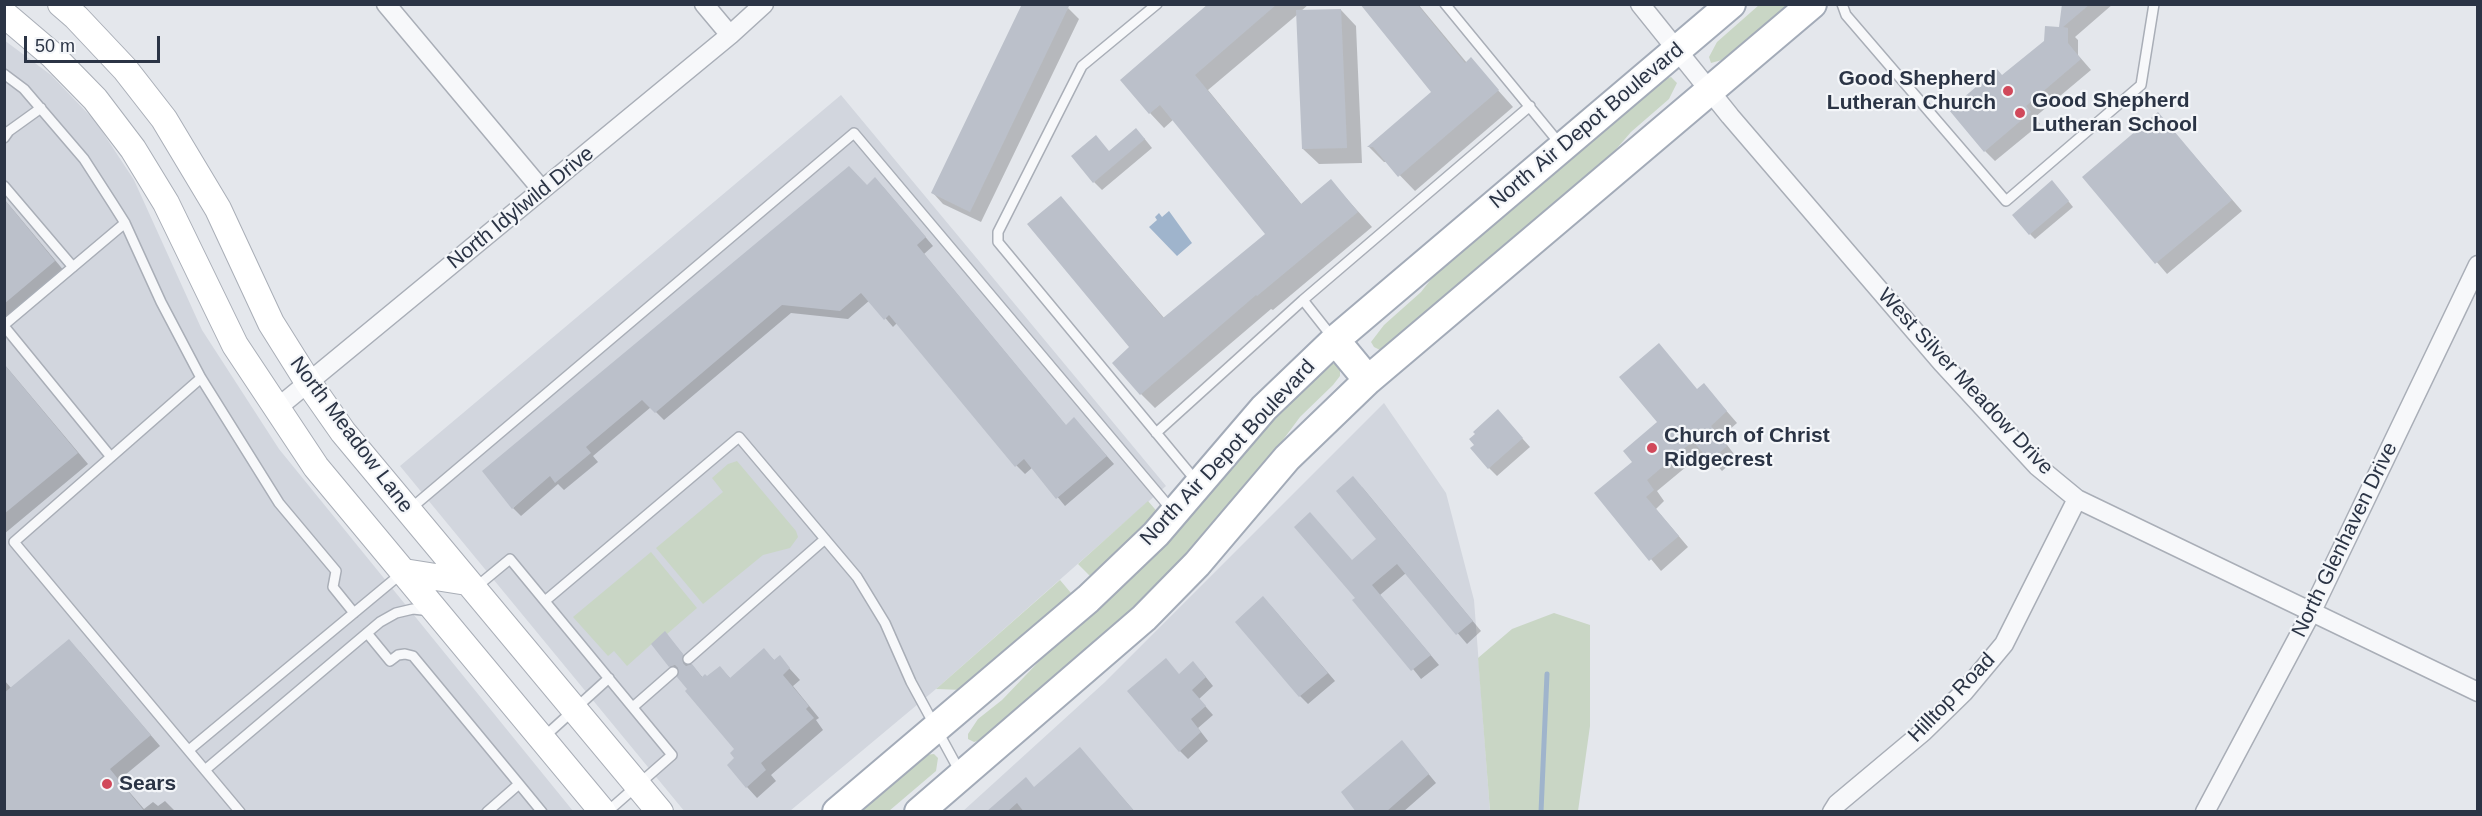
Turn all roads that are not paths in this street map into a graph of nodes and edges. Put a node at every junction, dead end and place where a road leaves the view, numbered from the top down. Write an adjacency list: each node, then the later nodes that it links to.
1 (61, 4): 31 (street, North Meadow Lane)
2 (386, 4): 22 (street)
3 (704, 4): 13 (street)
4 (764, 4): 13 (street, North Idylwild Drive)
5 (1157, 4): 33 (lane)
6 (1445, 4): 17 (lane)
7 (1640, 4): 14 (street, West Silver Meadow Drive)
8 (1731, 4): 14 (main road, North Air Depot Boulevard)
9 (1812, 4): 16 (main road)
10 (1842, 4): 11 (lane)
11 (2154, 4)
12 (4, 14): 32 (street, North Meadow Lane)
13 (730, 36): 22 (street, North Idylwild Drive)
14 (1677, 50): 16 (street, West Silver Meadow Drive); 20 (main road, North Air Depot Boulevard)
15 (4, 74): 18 (lane)
16 (1711, 90): 30 (main road); 36 (street, West Silver Meadow Drive)
17 (1530, 106): 20 (lane); 26 (lane)
18 (41, 108): 19 (lane); 23 (lane)
19 (4, 138)
20 (1563, 147): 28 (main road, North Air Depot Boulevard)
21 (4, 186): 25 (lane)
22 (542, 190): 31 (street, North Idylwild Drive)
23 (125, 223): 25 (lane); 29 (lane)
24 (2478, 264): 45 (street, North Glenhaven Drive)
25 (73, 267): 27 (lane)
26 (1303, 300): 28 (lane); 33 (lane)
27 (4, 326): 34 (lane)
28 (1335, 340): 30 (main road); 35 (main road, North Air Depot Boulevard)
29 (201, 378): 34 (lane); 44 (lane)
30 (1368, 380): 57 (main road)
31 (308, 382): 32 (street, North Idylwild Drive); 37 (street, North Meadow Lane)
32 (276, 409): 40 (street, North Meadow Lane)
33 (1156, 433): 35 (lane)
34 (111, 457): 55 (lane)
35 (1198, 484): 38 (main road, North Air Depot Boulevard)
36 (2077, 498): 45 (street, West Silver Meadow Drive); 67 (street, Hilltop Road)
37 (408, 511): 38 (lane); 41 (street, North Meadow Lane)
38 (1175, 513): 53 (main road, North Air Depot Boulevard)
39 (825, 539): 42 (lane); 47 (lane); 53 (lane)
40 (404, 572): 41 (street); 43 (street, North Meadow Lane); 44 (lane)
41 (470, 586): 42 (lane); 52 (street, North Meadow Lane)
42 (545, 601): 49 (lane)
43 (436, 612): 46 (lane); 54 (street, North Meadow Lane)
44 (354, 613): 55 (lane)
45 (2312, 613): 50 (street, West Silver Meadow Drive); 68 (street, North Glenhaven Drive)
46 (366, 633): 56 (lane); 58 (lane)
47 (688, 659)
48 (673, 672): 51 (lane)
49 (609, 678): 51 (lane); 52 (lane)
50 (2478, 692)
51 (633, 707): 59 (lane)
52 (574, 710): 54 (lane); 59 (street, North Meadow Lane)
53 (935, 729): 57 (lane); 65 (main road, North Air Depot Boulevard)
54 (542, 739): 63 (street, North Meadow Lane)
55 (189, 750): 56 (lane)
56 (205, 770): 60 (lane)
57 (962, 775): 66 (main road)
58 (519, 784): 61 (lane); 62 (lane)
59 (639, 786): 63 (lane); 64 (street, North Meadow Lane)
60 (240, 812)
61 (487, 812)
62 (542, 812)
63 (605, 812)
64 (660, 812)
65 (837, 812)
66 (920, 812)
67 (1832, 812)
68 (2205, 812)

